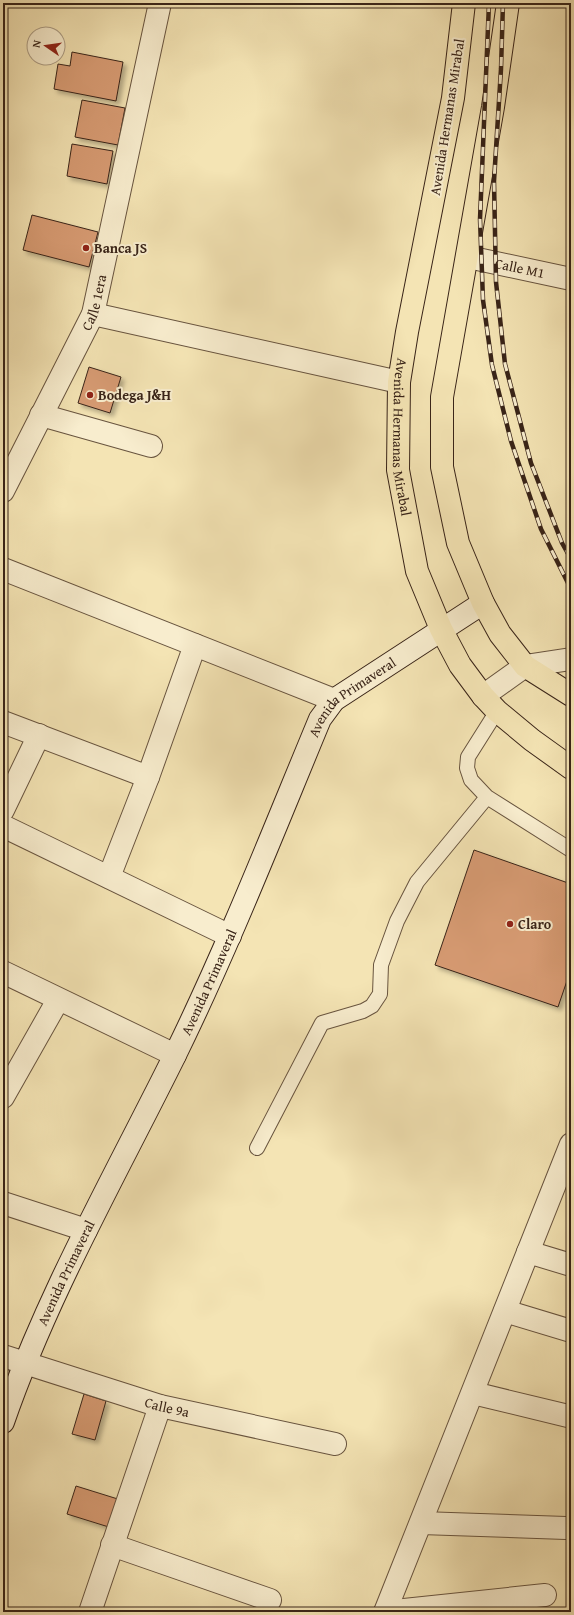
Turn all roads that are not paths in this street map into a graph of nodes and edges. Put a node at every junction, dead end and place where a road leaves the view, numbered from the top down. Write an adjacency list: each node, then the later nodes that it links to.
1 (160, 3): 6 (street, Calle 1era)
2 (464, 3): 7 (main road, Avenida Hermanas Mirabal)
3 (508, 3): 4 (main road)
4 (468, 257): 5 (street, Calle M1); 12 (main road)
5 (571, 279)
6 (93, 314): 7 (street); 8 (street, Calle 1era)
7 (400, 382): 13 (main road, Avenida Hermanas Mirabal)
8 (42, 415): 9 (street); 10 (street, Calle 1era)
9 (151, 446)
10 (3, 491)
11 (3, 569): 14 (street)
12 (483, 603): 13 (street, Avenida Primaveral); 16 (main road)
13 (441, 629): 18 (street, Avenida Primaveral); 19 (main road, Avenida Hermanas Mirabal)
14 (195, 645): 18 (street); 23 (street)
15 (571, 659): 16 (street)
16 (525, 666): 17 (main road); 19 (street)
17 (571, 695)
18 (334, 700): 29 (street, Avenida Primaveral)
19 (490, 704): 22 (main road, Avenida Hermanas Mirabal); 24 (lane)
20 (3, 722): 21 (street)
21 (39, 735): 23 (street); 25 (street)
22 (571, 768)
23 (148, 777): 28 (street)
24 (487, 797): 27 (lane); 35 (lane)
25 (3, 810)
26 (3, 826): 28 (street)
27 (571, 850)
28 (109, 877): 29 (street)
29 (230, 936): 32 (street, Avenida Primaveral)
30 (3, 972): 31 (street)
31 (58, 1000): 32 (street); 33 (street)
32 (175, 1055): 37 (street, Avenida Primaveral)
33 (3, 1097)
34 (571, 1144): 38 (street)
35 (257, 1148)
36 (3, 1204): 37 (street)
37 (86, 1230): 43 (street, Avenida Primaveral)
38 (528, 1252): 39 (street); 40 (street)
39 (571, 1265)
40 (505, 1311): 41 (street); 44 (street)
41 (571, 1331)
42 (3, 1356): 43 (street, Calle 9a)
43 (24, 1364): 45 (street, Calle 9a); 47 (street, Avenida Primaveral)
44 (473, 1393): 46 (street); 49 (street)
45 (160, 1406): 48 (street, Calle 9a); 51 (street)
46 (568, 1416)
47 (3, 1422)
48 (335, 1444)
49 (421, 1523): 50 (street); 55 (street)
50 (566, 1528)
51 (112, 1545): 53 (street); 54 (street)
52 (545, 1595): 55 (street)
53 (270, 1600)
54 (90, 1612)
55 (385, 1612)

